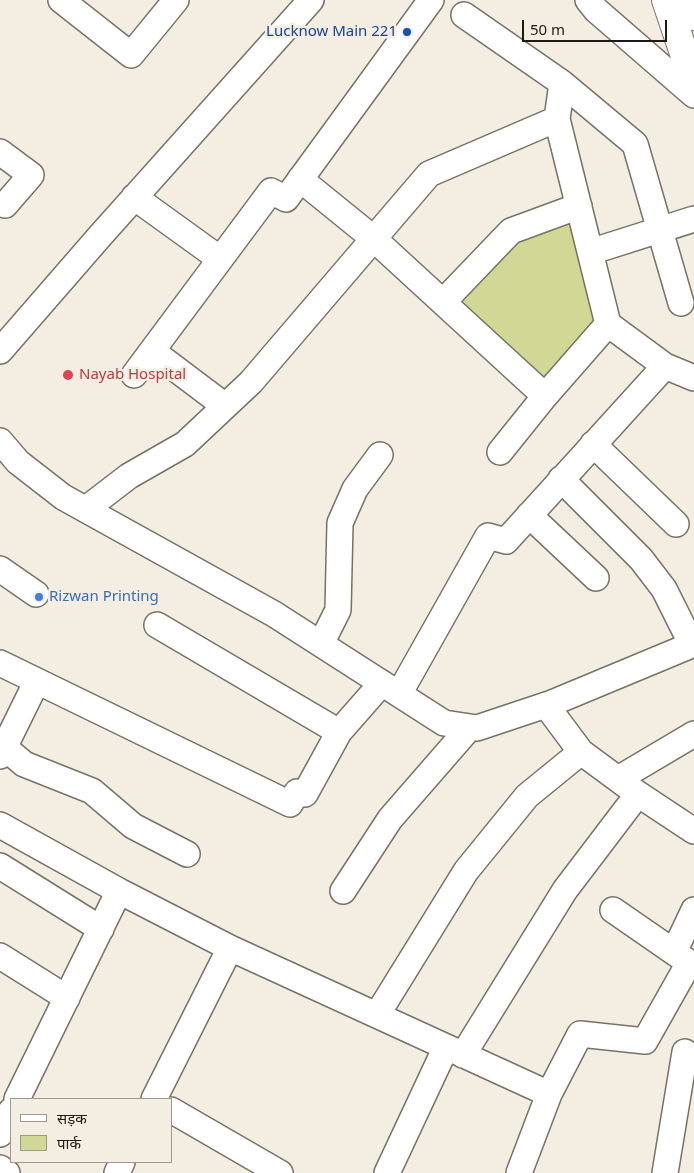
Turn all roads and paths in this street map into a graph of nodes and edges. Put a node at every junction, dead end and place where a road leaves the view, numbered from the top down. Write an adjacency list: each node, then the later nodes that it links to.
1 (61, 0): 7 (street)
2 (311, 0): 16 (street)
3 (431, 0): 15 (street)
4 (588, 0): 12 (street)
5 (666, 0): 11 (main road)
6 (689, 0): 9 (main road)
7 (164, 4)
8 (464, 15): 10 (street)
9 (694, 16)
10 (562, 83): 13 (street); 20 (street)
11 (694, 83)
12 (694, 95)
13 (557, 120): 18 (street); 21 (street)
14 (0, 152): 17 (street)
15 (300, 179): 21 (street); 23 (street)
16 (134, 197): 23 (street); 28 (street)
17 (5, 205)
18 (579, 206): 22 (street); 24 (street)
19 (694, 219): 20 (street)
20 (660, 230): 22 (street); 25 (street)
21 (374, 239): 24 (street); 33 (street)
22 (590, 252): 26 (street)
23 (220, 259): 27 (street)
24 (442, 302): 32 (street)
25 (681, 303)
26 (608, 324): 29 (street); 32 (street)
27 (152, 351): 30 (street); 33 (street)
28 (0, 352)
29 (665, 366): 31 (street); 35 (street)
30 (134, 375)
31 (694, 378)
32 (545, 396): 36 (street)
33 (225, 406): 39 (street)
34 (0, 441): 39 (street)
35 (593, 444): 38 (street); 41 (street)
36 (500, 452)
37 (380, 455): 46 (street)
38 (561, 479): 40 (street); 47 (street)
39 (86, 509): 46 (street)
40 (528, 515): 43 (street); 50 (street)
41 (676, 524)
42 (0, 569): 44 (street)
43 (596, 578)
44 (36, 594)
45 (157, 625): 53 (street)
46 (321, 644): 50 (street)
47 (693, 645): 51 (street)
48 (0, 663): 49 (street)
49 (37, 681): 53 (street); 55 (street)
50 (390, 689): 52 (street); 53 (street)
51 (546, 705): 52 (street); 56 (street)
52 (470, 727): 64 (street)
53 (339, 732)
54 (694, 734): 57 (street)
55 (2, 752): 61 (street)
56 (581, 752): 57 (street); 72 (street)
57 (618, 779): 58 (street)
58 (638, 794): 60 (street); 74 (street)
59 (0, 825): 63 (street)
60 (694, 831)
61 (187, 854)
62 (0, 866): 67 (street)
63 (119, 891): 67 (street); 68 (street)
64 (343, 892)
65 (613, 910): 70 (street)
66 (694, 910): 70 (street)
67 (101, 929): 71 (street)
68 (230, 948): 72 (street); 78 (street)
69 (0, 956): 71 (street)
70 (686, 960): 73 (street)
71 (67, 998): 77 (street)
72 (377, 1015): 74 (street)
73 (650, 1033): 75 (street); 76 (street)
74 (454, 1051): 76 (street); 85 (street)
75 (689, 1054): 87 (street)
76 (549, 1094): 86 (street)
77 (17, 1098)
78 (155, 1098)
79 (172, 1111): 84 (street)
80 (10, 1113): 81 (street)
81 (0, 1134)
82 (0, 1168): 83 (street)
83 (7, 1173)
84 (280, 1173)
85 (387, 1173)
86 (519, 1173)
87 (665, 1173)

